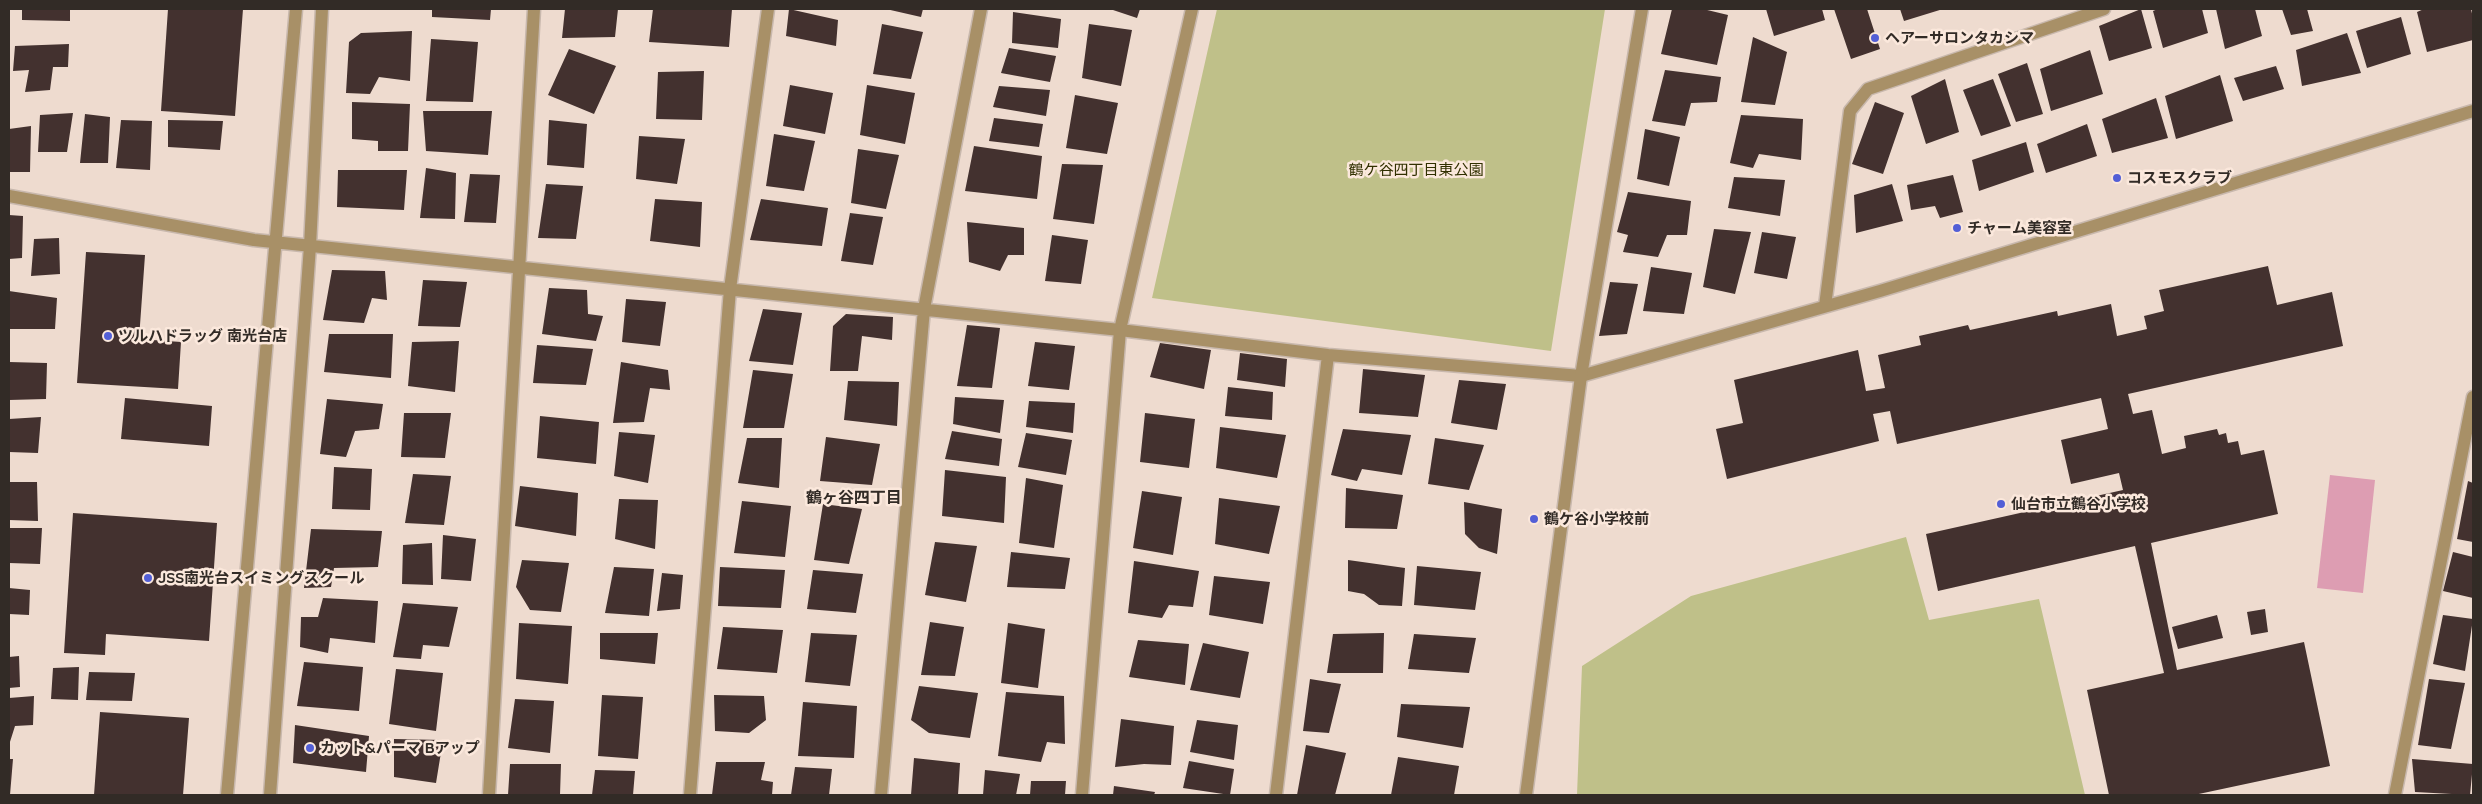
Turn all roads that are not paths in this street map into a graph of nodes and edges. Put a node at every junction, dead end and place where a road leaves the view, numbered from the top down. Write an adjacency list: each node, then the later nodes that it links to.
1 (296, 9): 11 (street)
2 (322, 9): 12 (street)
3 (534, 9): 13 (street)
4 (768, 9): 14 (street)
5 (981, 9): 16 (street)
6 (1192, 9): 17 (street)
7 (1642, 9): 19 (street)
8 (2104, 9): 15 (street)
9 (2473, 111): 15 (street)
10 (9, 196): 11 (street)
11 (276, 240): 12 (street); 21 (street)
12 (310, 246): 13 (street); 22 (street)
13 (521, 268): 14 (street); 23 (street)
14 (730, 289): 16 (street); 24 (street)
15 (1824, 306): 19 (street)
16 (924, 309): 17 (street); 25 (street)
17 (1120, 330): 18 (street); 26 (street)
18 (1328, 355): 19 (street); 27 (street)
19 (1581, 376): 28 (street)
20 (2473, 397): 29 (street)
21 (228, 795)
22 (270, 795)
23 (489, 795)
24 (690, 795)
25 (881, 795)
26 (1082, 795)
27 (1276, 795)
28 (1526, 795)
29 (2395, 795)

